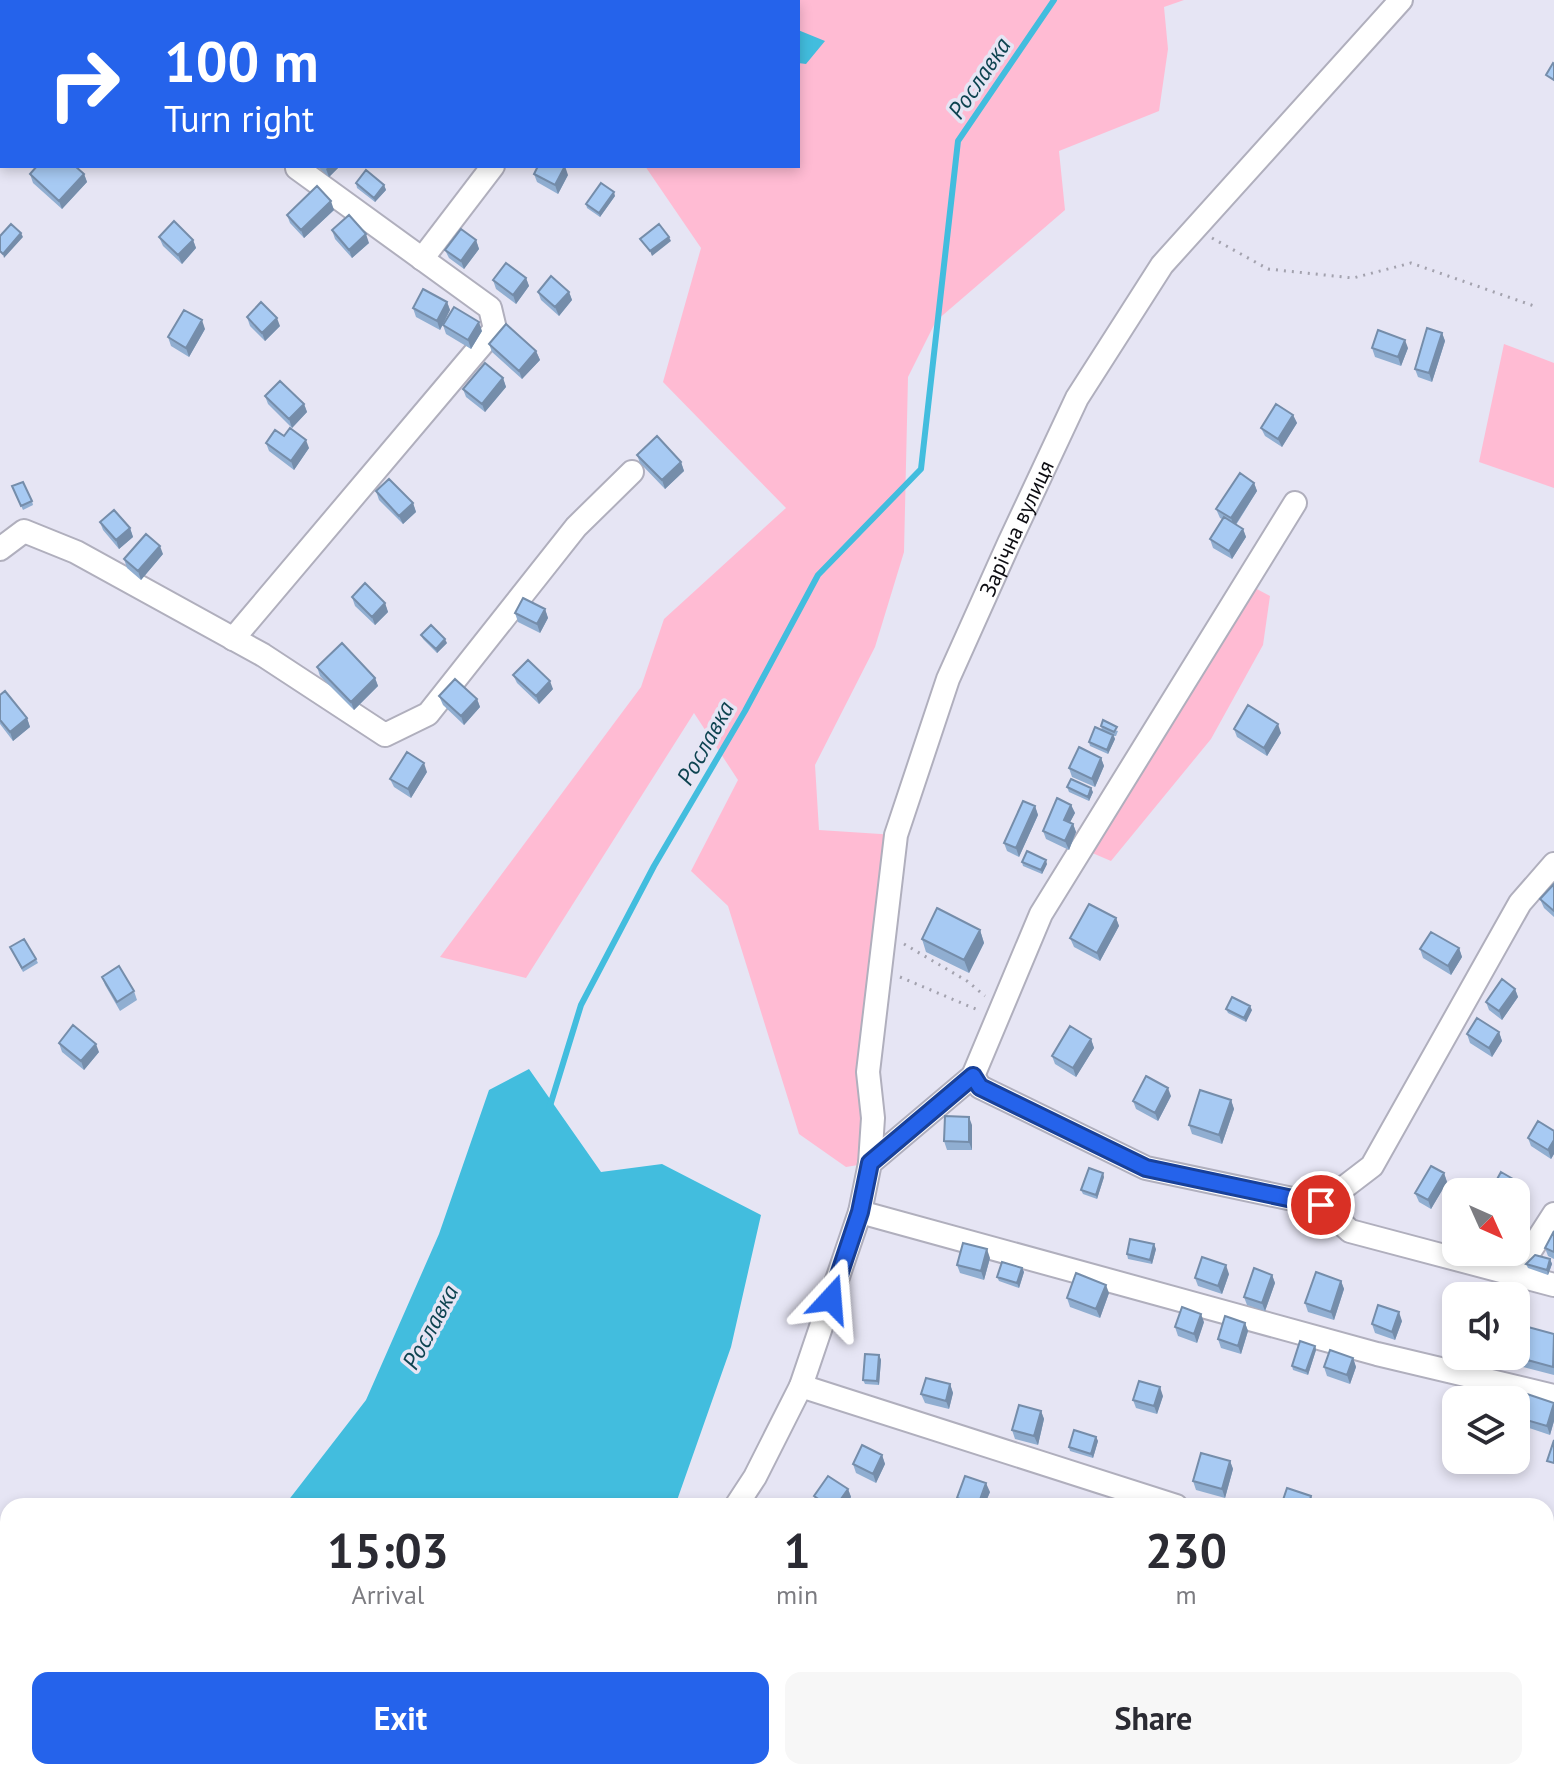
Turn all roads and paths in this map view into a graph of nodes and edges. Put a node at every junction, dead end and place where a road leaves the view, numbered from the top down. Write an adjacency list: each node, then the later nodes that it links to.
1 (1401, 0): 4 (street, Зарічна вулиця)
2 (297, 168): 5 (street)
3 (491, 168): 5 (street)
4 (1195, 228): 6 (path); 12 (street, Зарічна вулиця)
5 (422, 259): 10 (street)
6 (1537, 307)
7 (632, 472): 10 (street)
8 (1295, 503): 14 (street)
9 (0, 549): 10 (street)
10 (233, 639)
11 (1554, 864): 17 (street)
12 (884, 932): 13 (street, Зарічна вулиця); 14 (path)
13 (880, 969): 14 (path); 16 (street, Зарічна вулиця)
14 (998, 1014): 15 (street)
15 (973, 1076): 16 (street); 17 (street)
16 (870, 1163): 18 (street, Зарічна вулиця)
17 (1321, 1205): 20 (street)
18 (860, 1212): 22 (street, Зарічна вулиця); 23 (street)
19 (1554, 1214): 20 (street)
20 (1514, 1276): 21 (street)
21 (1554, 1285)
22 (801, 1386): 24 (street, Зарічна вулиця); 25 (street)
23 (1554, 1396)
24 (741, 1498)
25 (1151, 1498)

